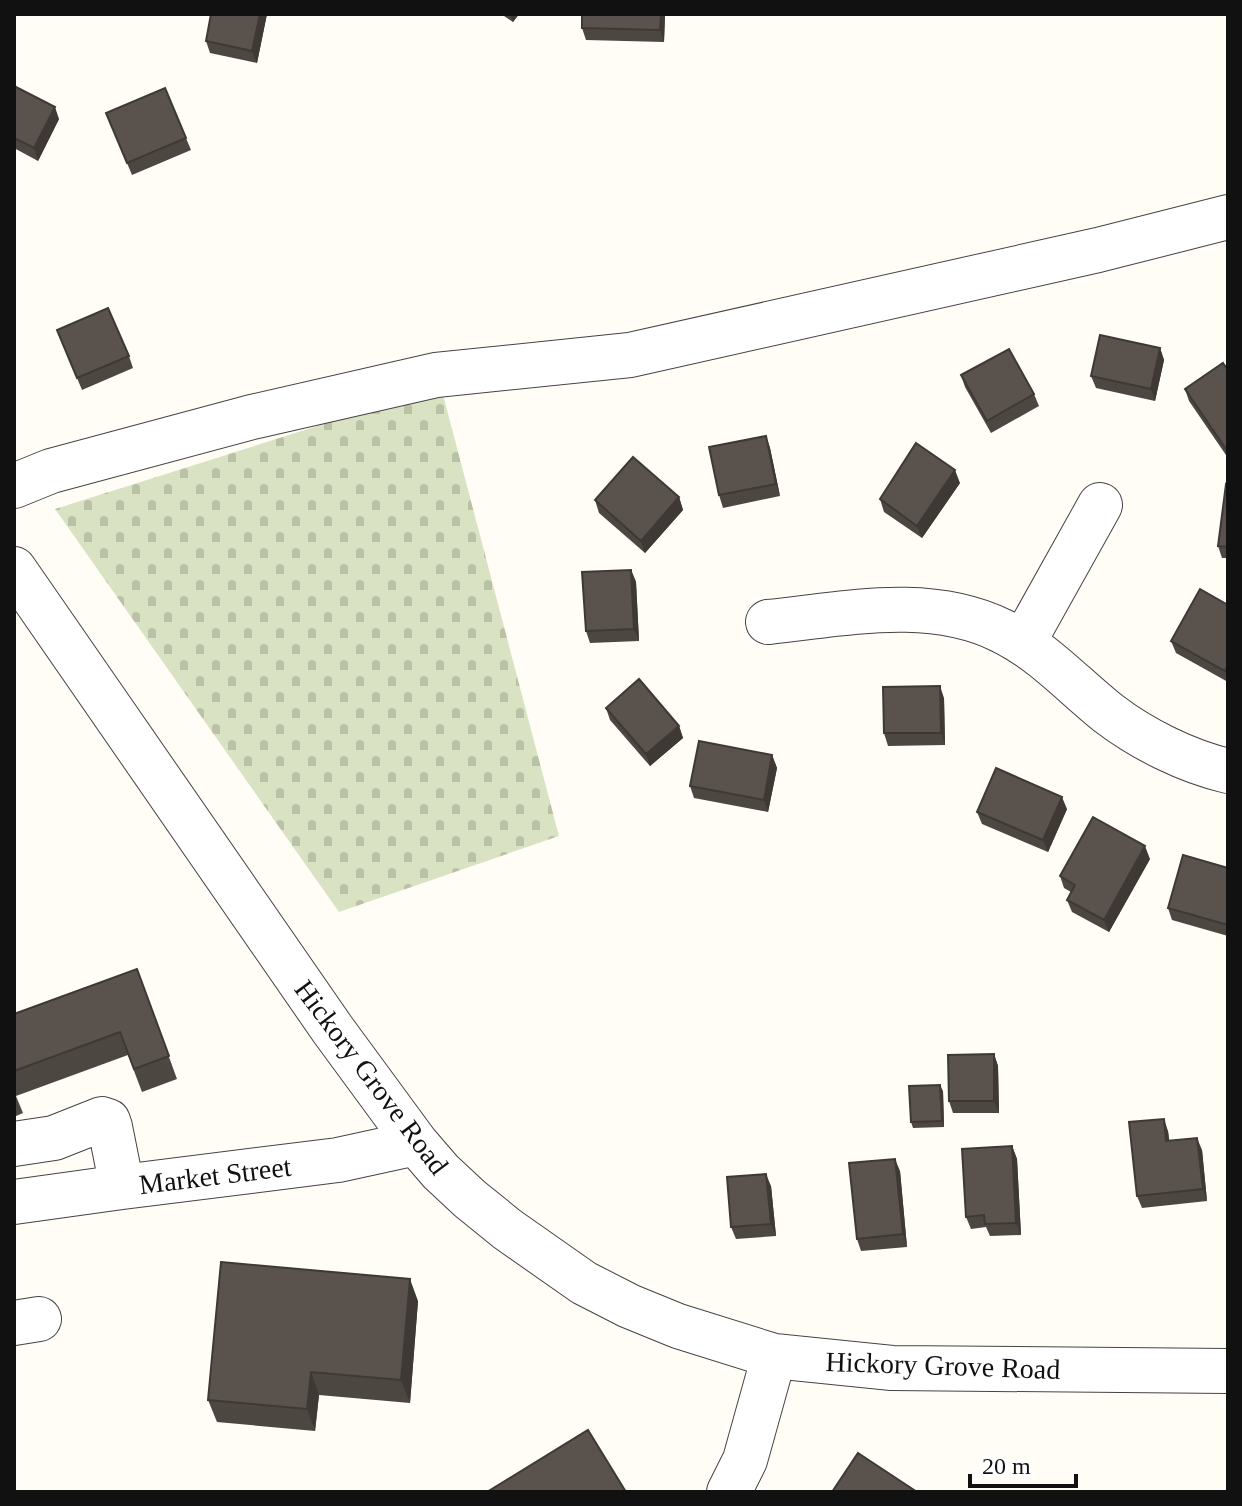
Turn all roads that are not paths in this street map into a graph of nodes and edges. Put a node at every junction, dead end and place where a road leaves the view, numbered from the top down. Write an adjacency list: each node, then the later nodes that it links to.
1 (1228, 217): 2 (street)
2 (14, 486)
3 (1100, 505): 6 (street)
4 (14, 569): 8 (street, Hickory Grove Road)
5 (768, 622): 6 (street)
6 (1023, 643): 7 (street)
7 (1228, 771)
8 (416, 1143): 10 (street, Market Street); 12 (street, Hickory Grove Road)
9 (14, 1144): 10 (street)
10 (122, 1187): 11 (street, Market Street)
11 (14, 1202)
12 (774, 1356): 13 (street, Hickory Grove Road); 14 (street)
13 (1228, 1371)
14 (729, 1492)

